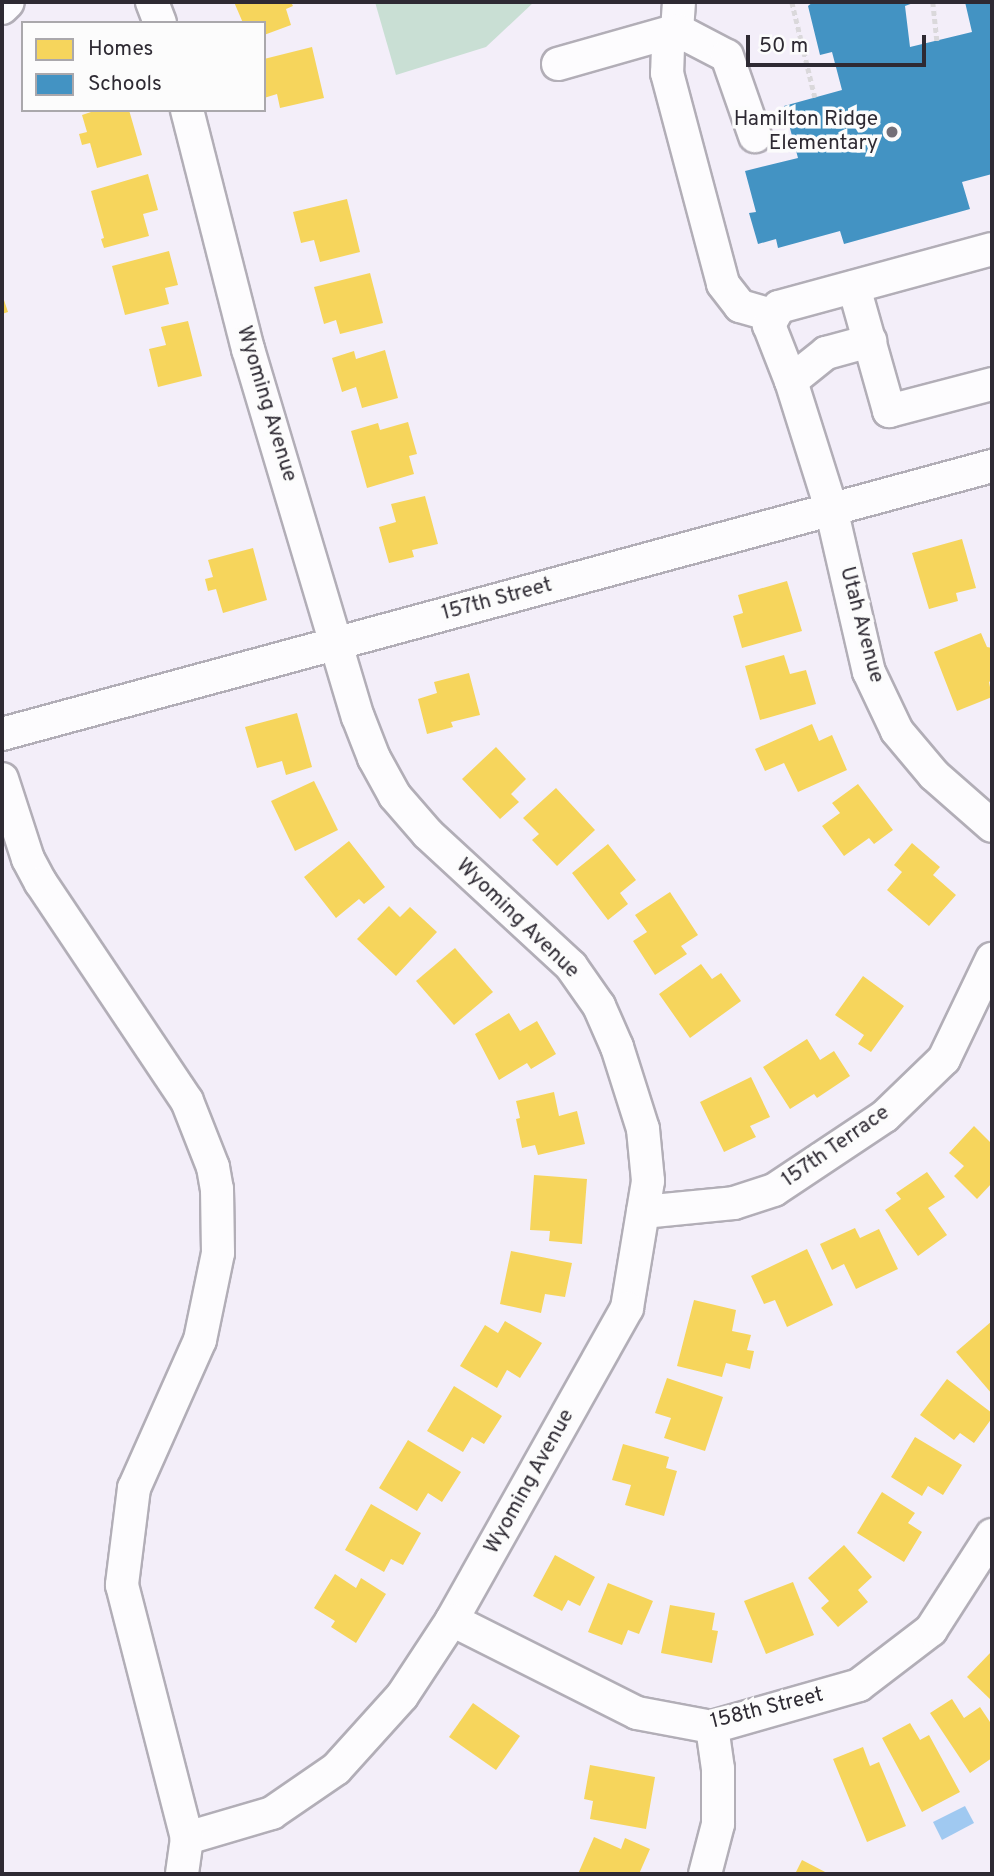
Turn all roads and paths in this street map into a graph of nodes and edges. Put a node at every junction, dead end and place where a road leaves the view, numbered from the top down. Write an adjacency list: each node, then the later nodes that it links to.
1 (8, 2): 5 (street)
2 (152, 2): 7 (street)
3 (792, 2): 10 (path)
4 (933, 2): 8 (path)
5 (2, 8)
6 (678, 16): 9 (street); 12 (street); 15 (street)
7 (159, 21)
8 (937, 41)
9 (558, 64)
10 (815, 97)
11 (188, 112): 21 (street, Wyoming Avenue)
12 (755, 136)
13 (992, 249): 14 (street)
14 (855, 287): 15 (street); 16 (street)
15 (774, 316): 17 (street, Utah Avenue)
16 (870, 341): 17 (street); 18 (street)
17 (791, 381): 20 (street, Utah Avenue)
18 (992, 384)
19 (992, 467): 20 (street, 157th Street)
20 (831, 508): 21 (street, 157th Street); 24 (street, Utah Avenue)
21 (338, 645): 22 (street, 157th Street); 26 (street, Wyoming Avenue)
22 (2, 734)
23 (2, 779): 30 (street)
24 (992, 825)
25 (992, 958): 26 (street, 157th Terrace)
26 (643, 1212): 28 (street, Wyoming Avenue)
27 (992, 1535): 29 (street, 158th Street)
28 (452, 1620): 29 (street, 158th Street); 30 (street, Wyoming Avenue)
29 (712, 1727): 32 (street)
30 (187, 1838): 31 (street)
31 (182, 1874)
32 (705, 1874)

